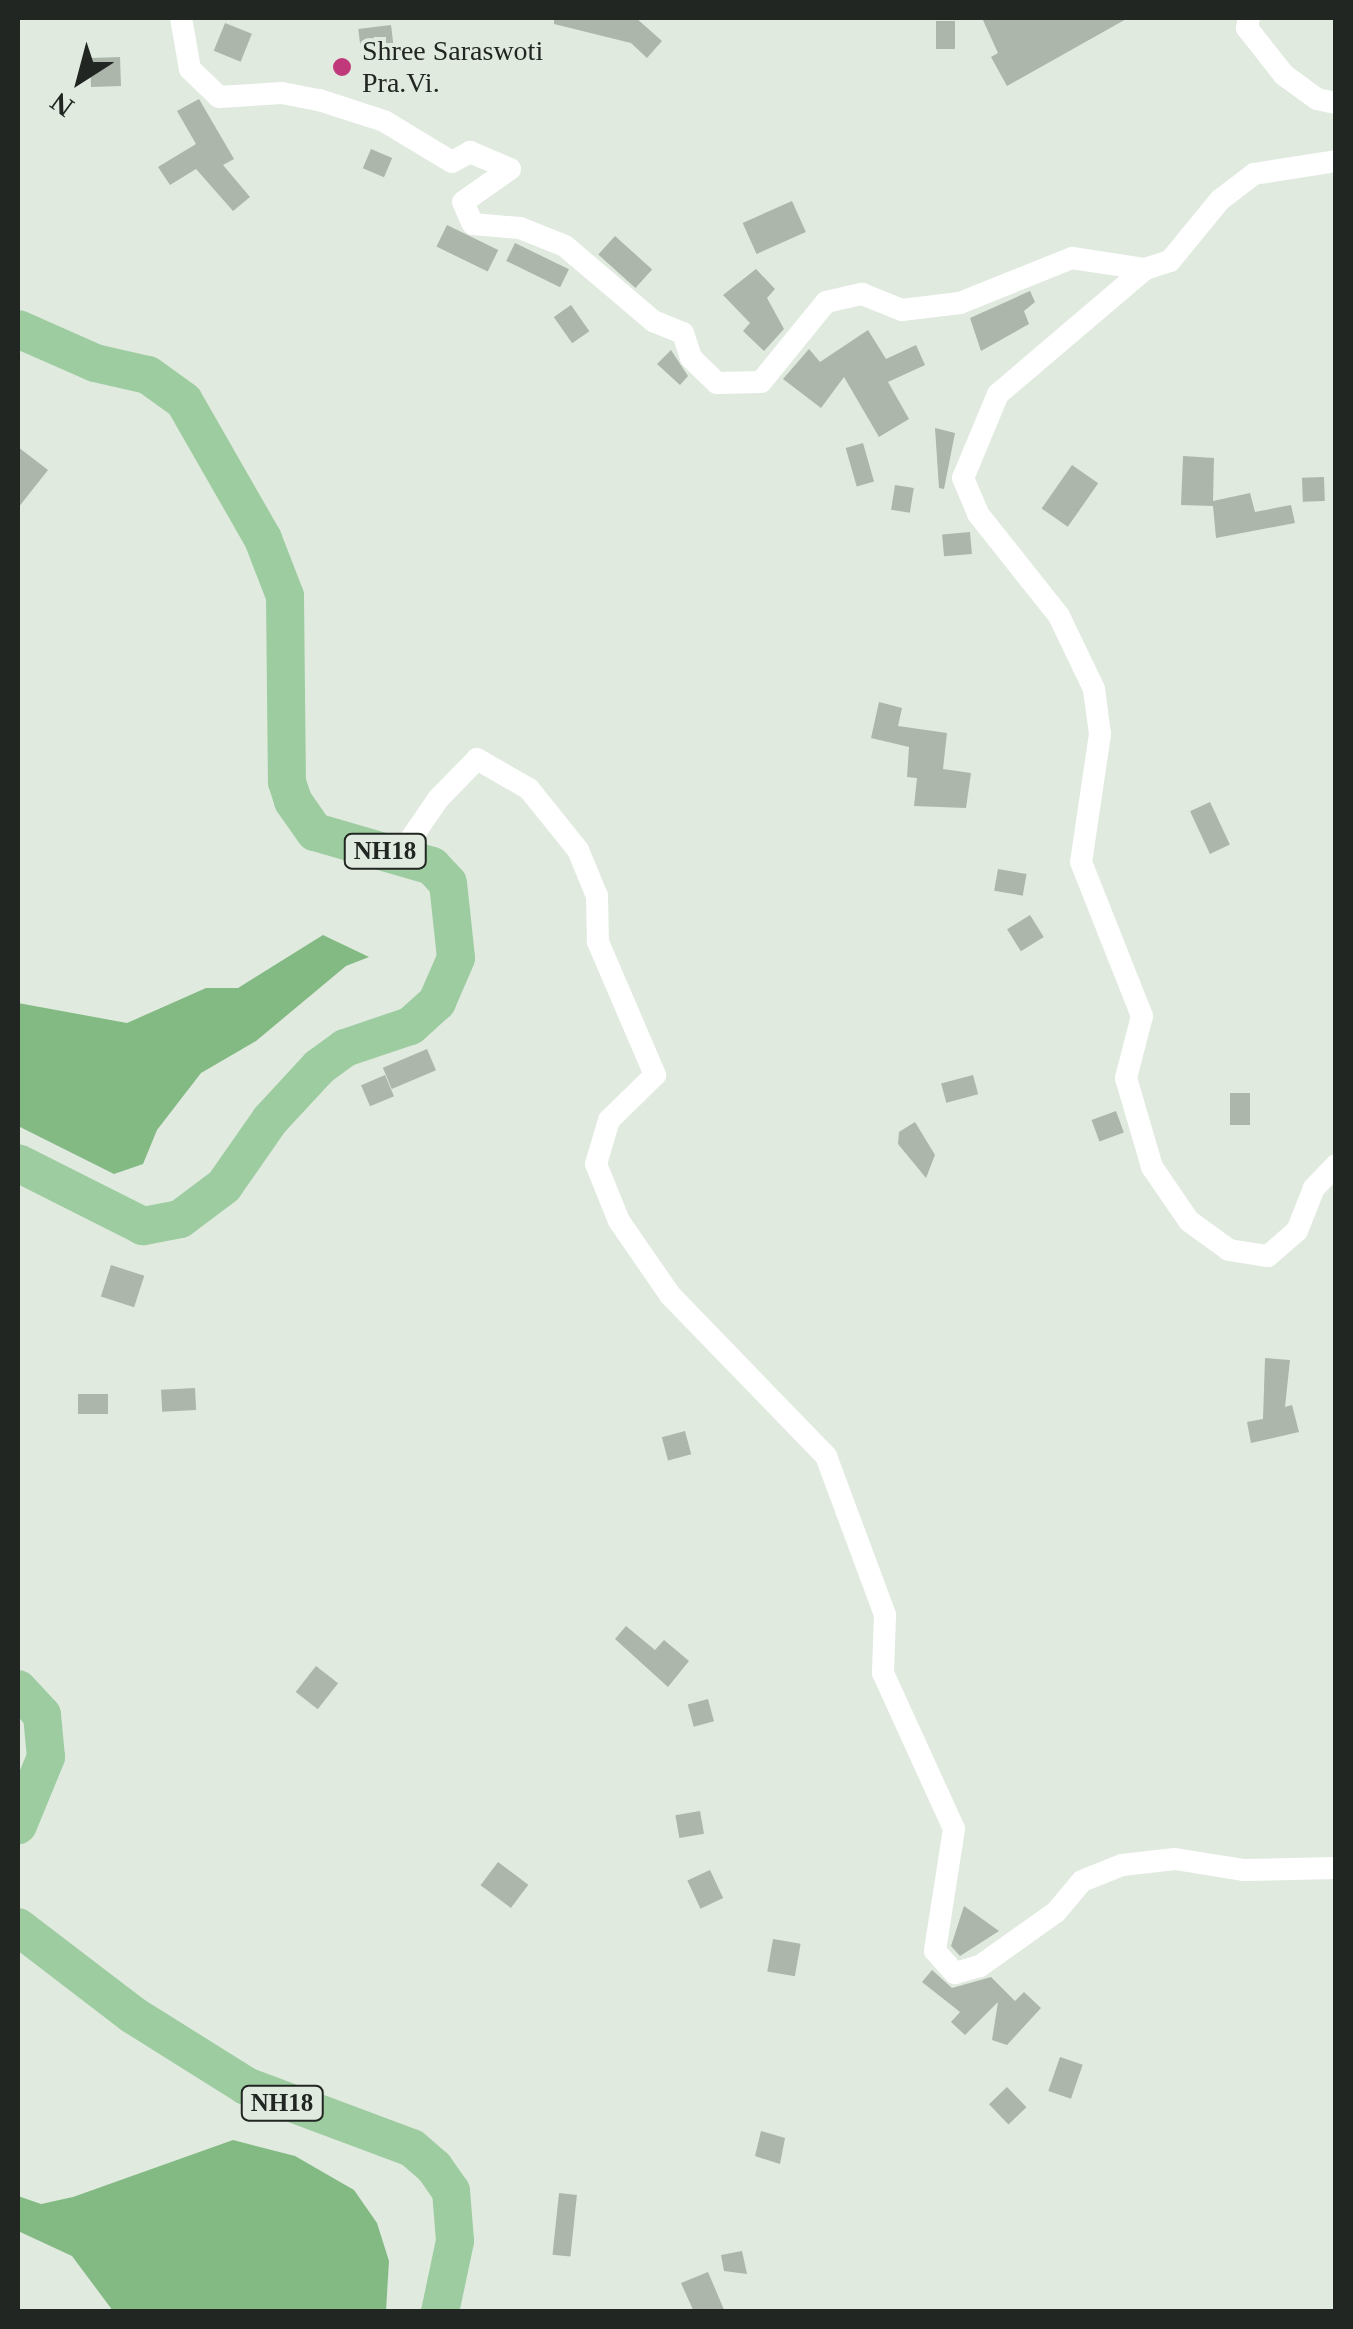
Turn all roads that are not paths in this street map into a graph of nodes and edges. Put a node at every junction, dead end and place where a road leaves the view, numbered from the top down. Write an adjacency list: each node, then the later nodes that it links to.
1 (181, 18): 5 (street)
2 (1249, 18): 3 (street)
3 (1336, 103)
4 (1336, 161): 5 (street)
5 (1145, 269): 9 (street)
6 (18, 328): 7 (main road, NH18)
7 (401, 854): 8 (main road, NH18); 12 (street)
8 (18, 1163)
9 (1336, 1165)
10 (18, 1689): 11 (main road)
11 (18, 1825)
12 (1336, 1868)
13 (18, 1927): 14 (main road, NH18)
14 (440, 2312)

